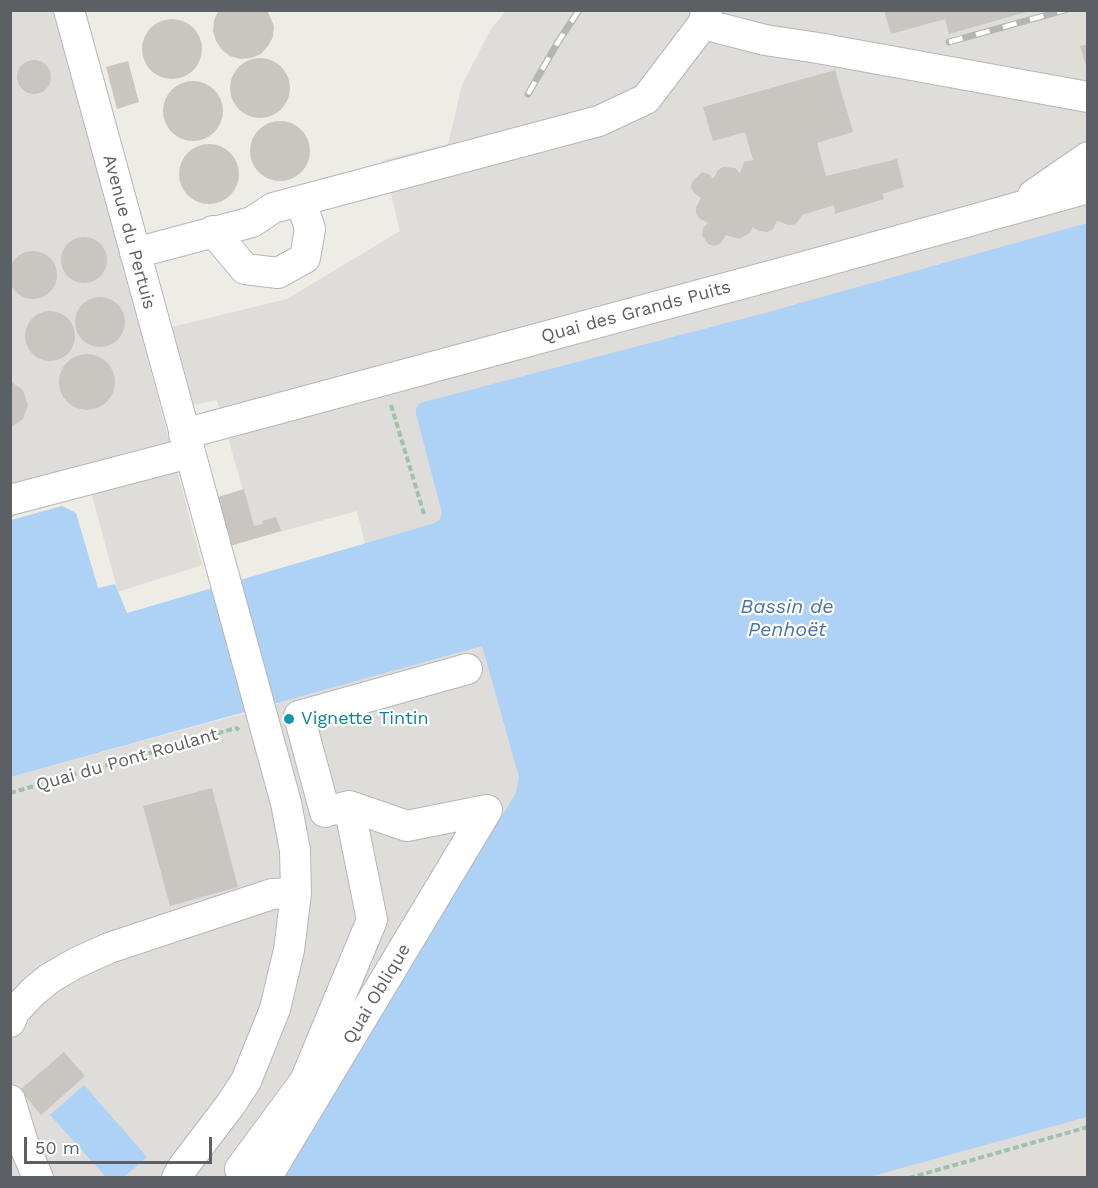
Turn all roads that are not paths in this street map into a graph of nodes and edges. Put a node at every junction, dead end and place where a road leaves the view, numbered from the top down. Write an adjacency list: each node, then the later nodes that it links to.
1 (69, 10): 9 (street, Avenue du Pertuis)
2 (705, 17): 3 (street); 6 (street)
3 (1088, 97)
4 (1088, 157): 7 (street)
5 (1088, 188): 7 (street, Quai des Grands Puits)
6 (301, 201): 8 (street); 8 (street)
7 (1014, 208): 10 (street, Quai des Grands Puits)
8 (213, 231): 9 (street)
9 (135, 252): 10 (street, Avenue du Pertuis)
10 (187, 444): 11 (street, Quai des Grands Puits); 13 (street, Avenue du Pertuis)
11 (10, 500)
12 (467, 669): 14 (street)
13 (286, 803): 14 (street); 15 (street, Avenue du Pertuis)
14 (337, 809): 18 (street); 18 (street, Quai Oblique)
15 (296, 893): 16 (street); 20 (street, Avenue du Pertuis)
16 (10, 1022)
17 (10, 1100): 19 (street)
18 (253, 1173)
19 (38, 1178)
20 (177, 1178)

